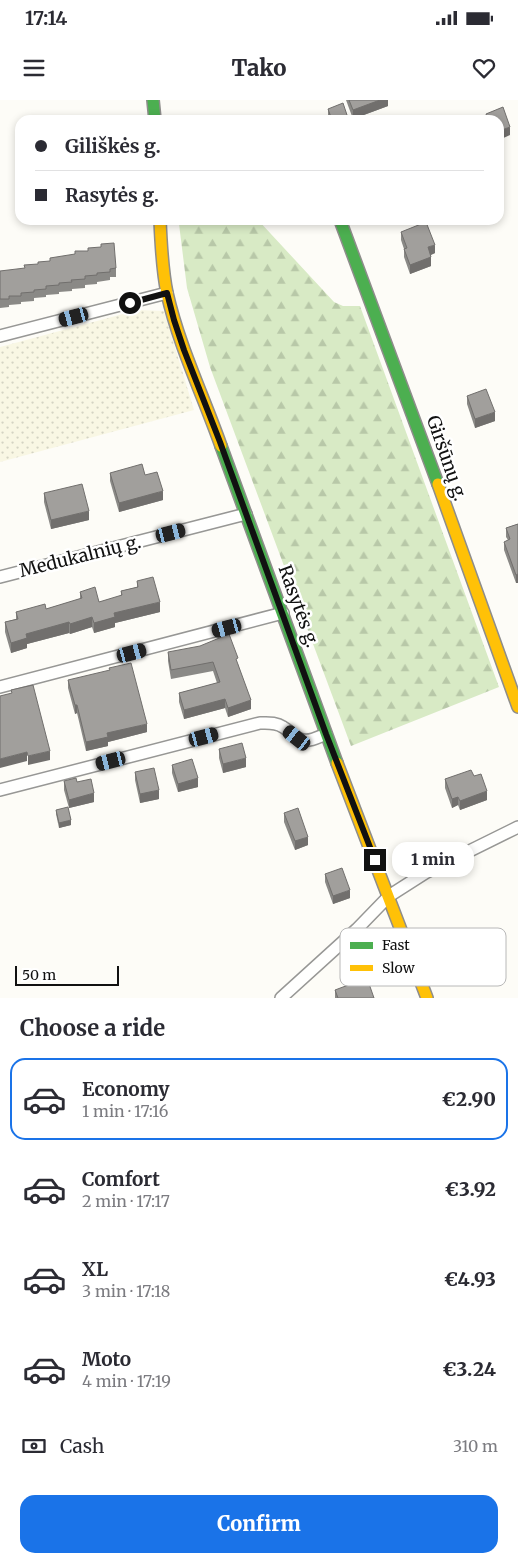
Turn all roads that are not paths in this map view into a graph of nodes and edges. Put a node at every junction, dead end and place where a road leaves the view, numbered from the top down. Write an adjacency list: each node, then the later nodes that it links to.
1 (154, 100): 2 (main road)
2 (154, 115)
3 (160, 225): 5 (main road, Rasytės g.)
4 (342, 225): 11 (main road, Giršūnų g.)
5 (167, 293): 6 (street); 7 (main road, Rasytės g.)
6 (0, 336)
7 (246, 514): 8 (street, Medukalnių g.); 9 (main road, Rasytės g.)
8 (0, 577)
9 (283, 613): 10 (street); 12 (main road, Rasytės g.)
10 (0, 687)
11 (518, 708)
12 (326, 734): 13 (street); 15 (main road, Rasytės g.)
13 (0, 790)
14 (518, 826): 15 (street)
15 (389, 896): 16 (street); 17 (main road, Rasytės g.)
16 (358, 928)
17 (401, 928)
18 (340, 944): 20 (street)
19 (423, 986): 21 (main road, Rasytės g.)
20 (281, 998)
21 (427, 998)

